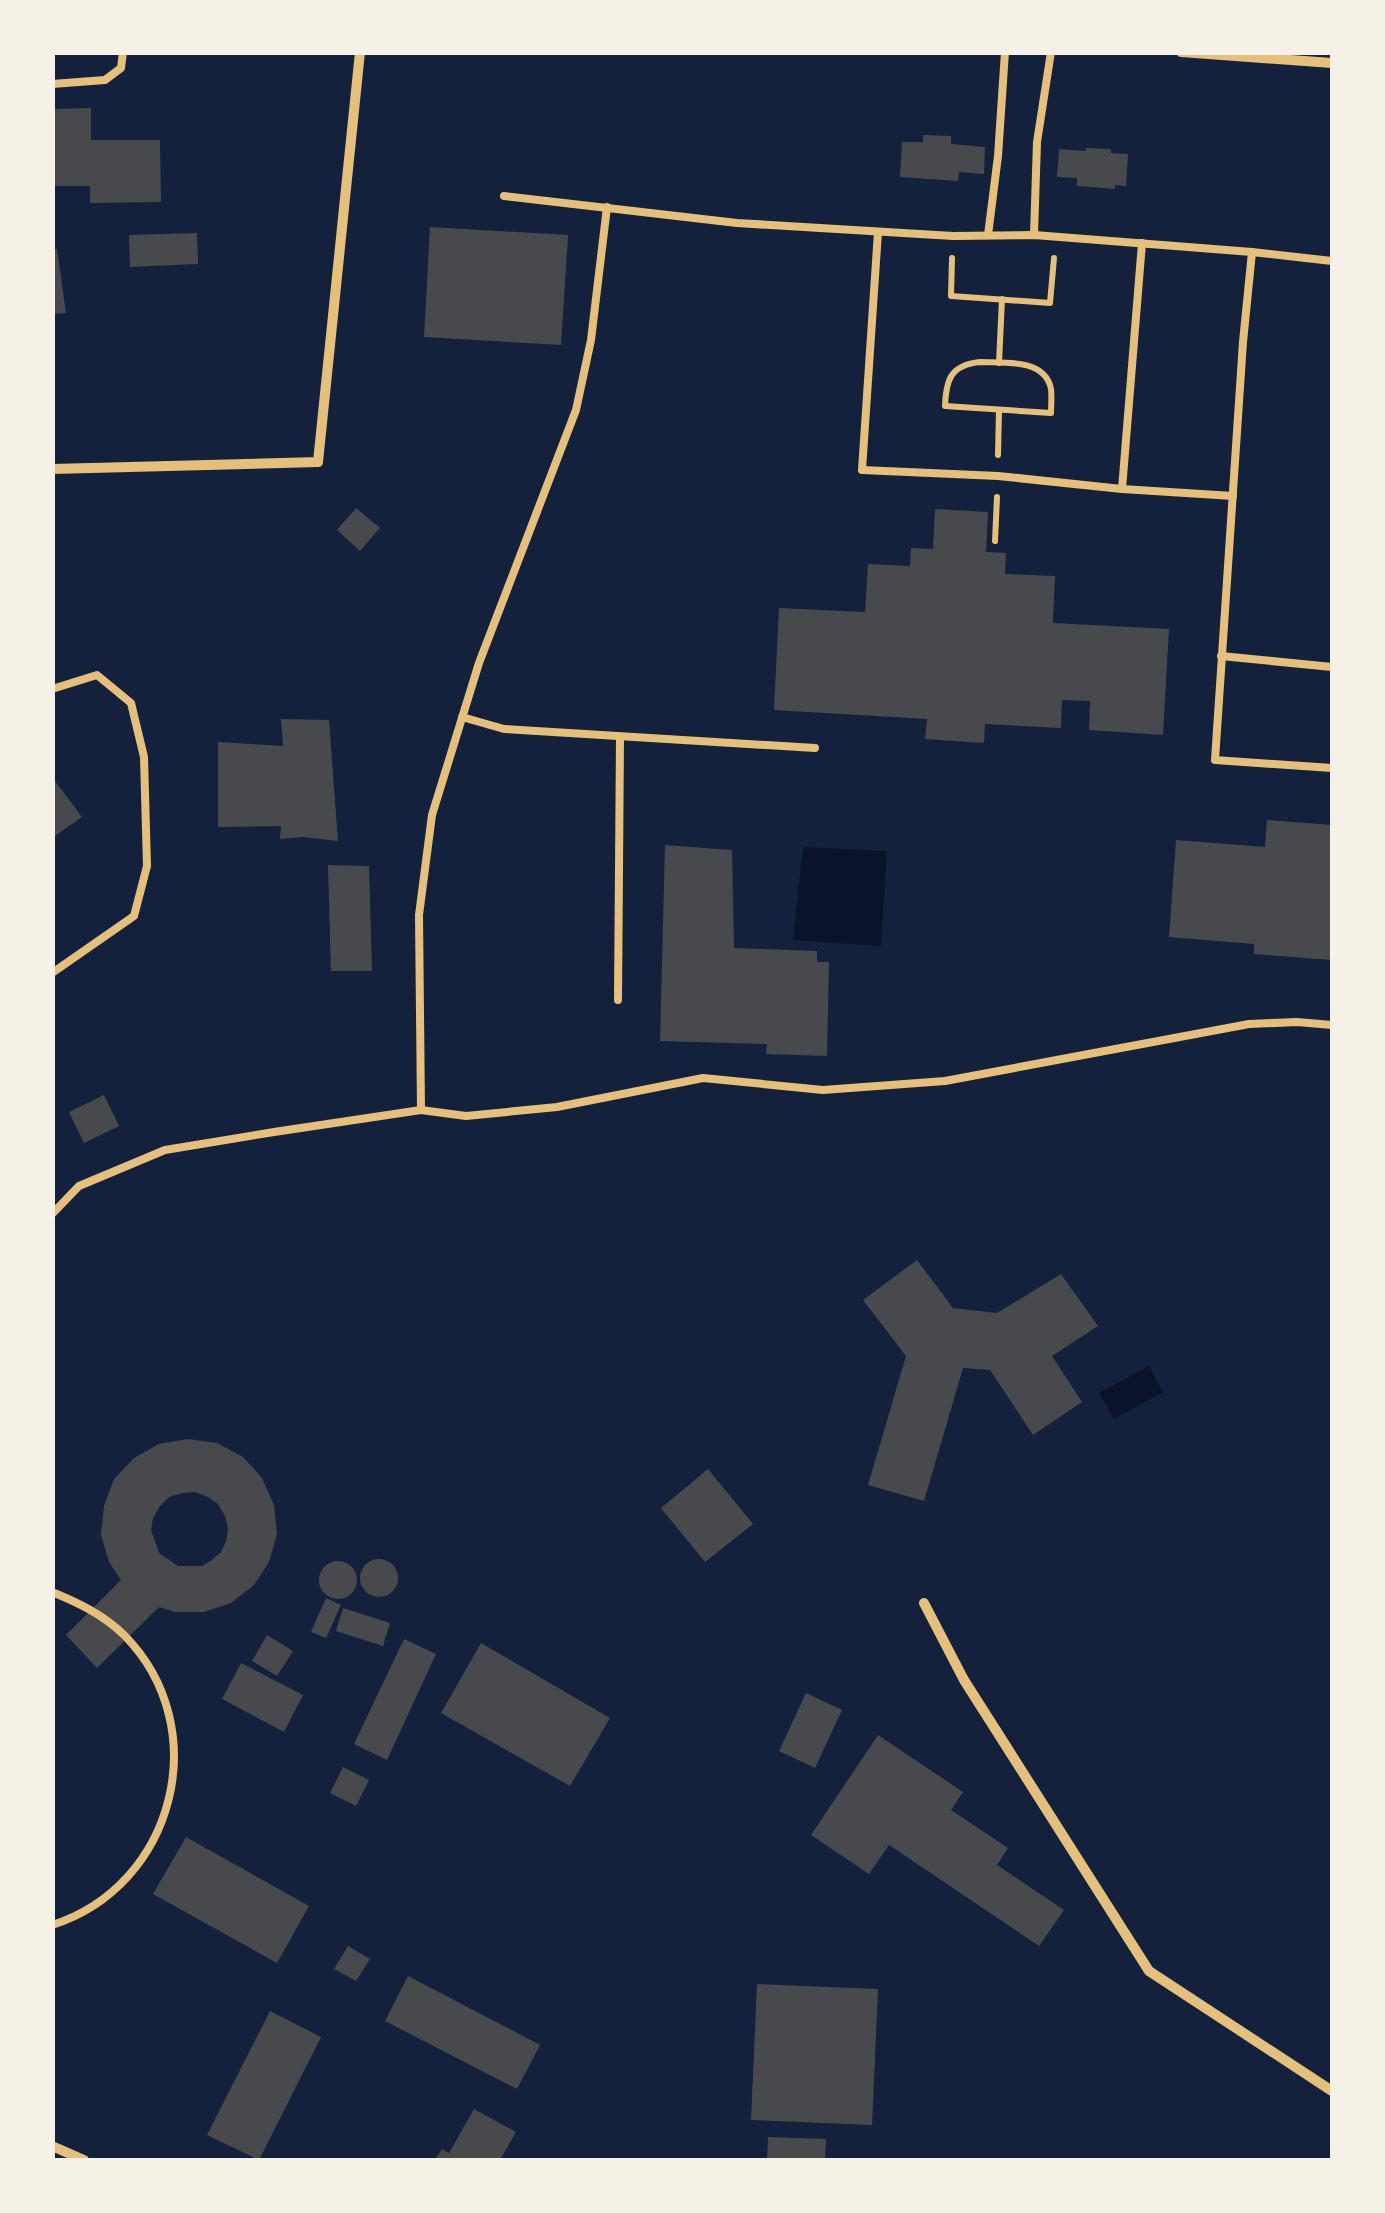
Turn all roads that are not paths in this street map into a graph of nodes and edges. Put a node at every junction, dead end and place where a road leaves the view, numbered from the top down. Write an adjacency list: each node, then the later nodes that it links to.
1 (123, 52): 7 (lane)
2 (360, 52): 16 (street)
3 (1005, 52): 12 (lane)
4 (1051, 52): 11 (lane)
5 (1181, 52): 6 (street)
6 (1332, 63)
7 (52, 84)
8 (504, 196): 9 (lane)
9 (607, 207): 10 (lane); 22 (lane)
10 (878, 232): 12 (lane); 17 (lane)
11 (1034, 234): 12 (lane); 13 (lane)
12 (988, 236)
13 (1142, 244): 14 (lane); 17 (lane)
14 (1252, 252): 15 (lane); 18 (lane)
15 (1332, 261)
16 (52, 469)
17 (1122, 489): 18 (lane)
18 (1233, 496): 19 (lane)
19 (1220, 656): 20 (lane); 25 (lane)
20 (1332, 666)
21 (52, 690): 26 (lane)
22 (462, 717): 23 (lane); 29 (lane)
23 (620, 737): 24 (lane); 27 (lane)
24 (814, 748)
25 (1332, 768)
26 (52, 973)
27 (618, 1000)
28 (1332, 1025): 29 (lane)
29 (420, 1110): 30 (lane)
30 (52, 1214)
31 (52, 1592): 33 (lane)
32 (924, 1603): 34 (street)
33 (52, 1925)
34 (1332, 2091)
35 (52, 2146): 36 (street)
36 (84, 2160)

